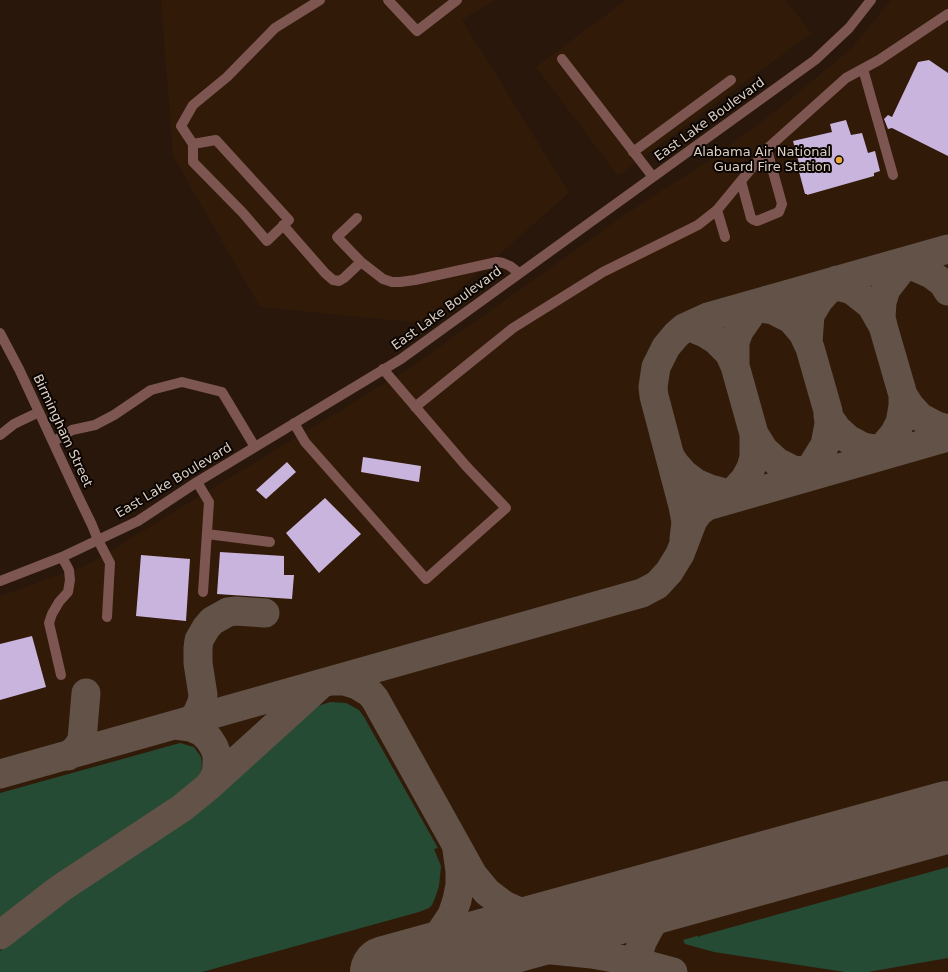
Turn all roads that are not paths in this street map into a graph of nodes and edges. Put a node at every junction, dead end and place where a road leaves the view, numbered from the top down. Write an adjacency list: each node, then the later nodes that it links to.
1 (320, 0): 9 (street)
2 (388, 0): 3 (street)
3 (458, 0)
4 (872, 0): 13 (street, East Lake Boulevard)
5 (948, 14): 7 (street)
6 (562, 59): 11 (street)
7 (863, 69): 10 (street); 12 (street)
8 (731, 80): 11 (street)
9 (193, 144): 17 (street); 17 (street)
10 (766, 150): 14 (street); 14 (street)
11 (633, 152): 13 (street)
12 (893, 175)
13 (653, 177): 20 (street, East Lake Boulevard)
14 (741, 181): 15 (street)
15 (717, 210): 18 (street); 23 (street)
16 (357, 218): 19 (street)
17 (283, 225): 19 (street)
18 (725, 237)
19 (361, 262): 20 (street)
20 (519, 273): 22 (street, East Lake Boulevard)
21 (0, 333): 24 (street, Birmingham Street)
22 (384, 369): 23 (street); 25 (street, East Lake Boulevard)
23 (415, 407): 25 (street)
24 (39, 412): 26 (street); 27 (street, Birmingham Street)
25 (294, 423): 28 (street, East Lake Boulevard)
26 (0, 434)
27 (53, 442): 28 (street); 31 (street, Birmingham Street)
28 (255, 447): 29 (street, East Lake Boulevard)
29 (196, 482): 30 (street); 31 (street, East Lake Boulevard)
30 (207, 534): 32 (street); 35 (street)
31 (98, 540): 33 (street, East Lake Boulevard); 36 (street, Birmingham Street)
32 (270, 542)
33 (62, 557): 34 (street, East Lake Boulevard); 37 (street)
34 (0, 581)
35 (203, 592)
36 (107, 617)
37 (61, 674)

